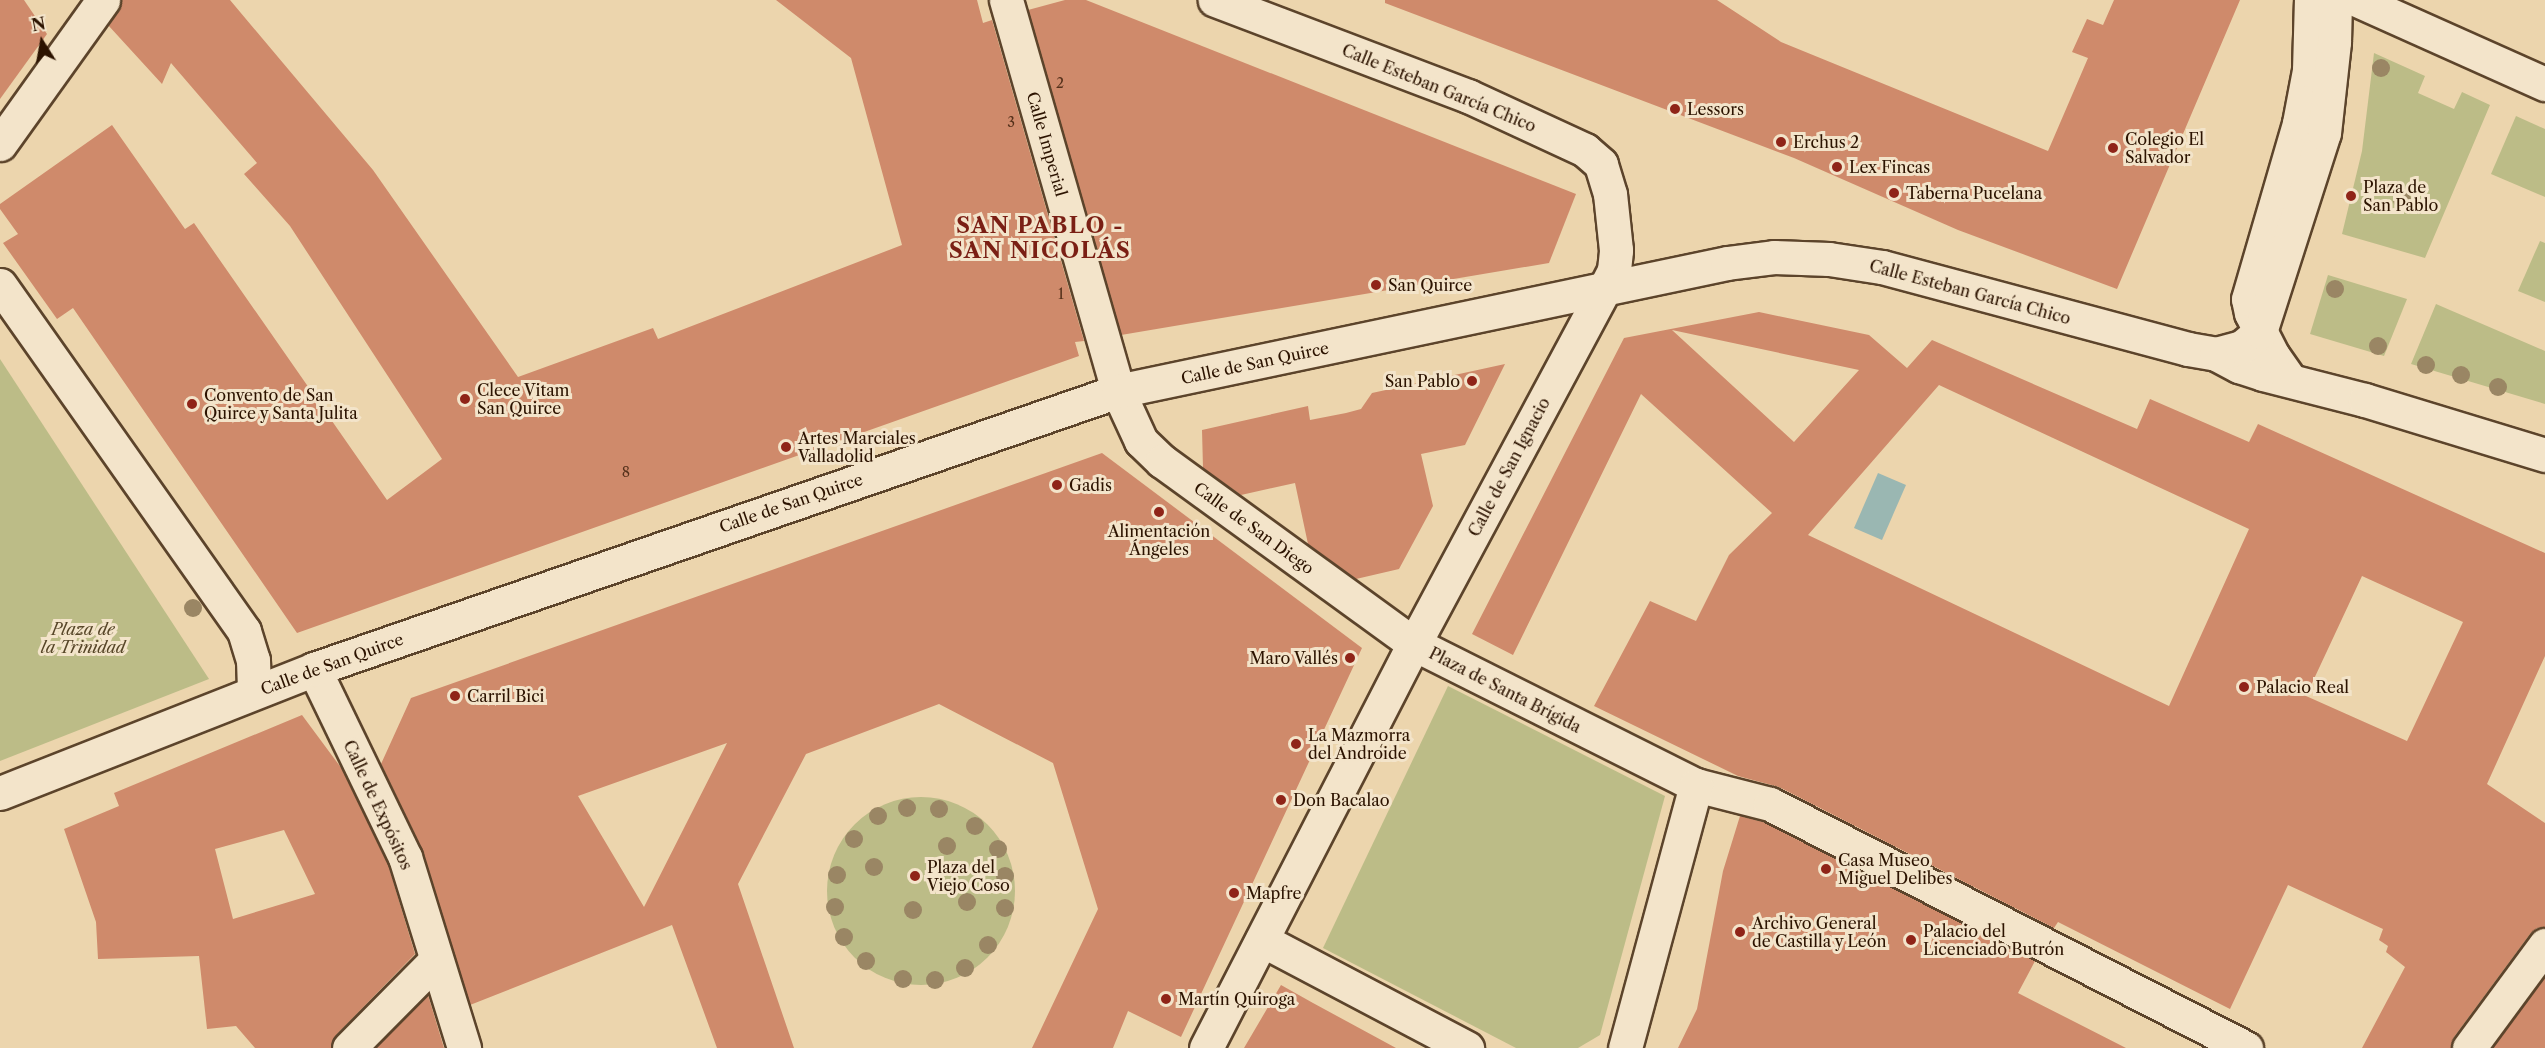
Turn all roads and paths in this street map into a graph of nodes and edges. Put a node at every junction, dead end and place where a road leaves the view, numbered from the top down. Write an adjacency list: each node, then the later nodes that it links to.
1 (103, 0): 8 (street)
2 (1006, 0): 14 (street, Calle Imperial)
3 (1215, 0): 10 (street, Calle Esteban García Chico)
4 (2311, 0): 11 (street)
5 (2335, 0): 11 (street)
6 (2357, 0): 7 (street)
7 (2545, 84)
8 (0, 144)
9 (0, 285): 18 (street)
10 (1604, 290): 12 (street, Calle Esteban García Chico); 14 (street, Calle de San Quirce); 16 (street, Calle de San Ignacio)
11 (2260, 332): 12 (street); 13 (street)
12 (2216, 354): 13 (street)
13 (2290, 380): 15 (street)
14 (1118, 391): 16 (street, Calle de San Diego); 17 (street, Calle de San Quirce)
15 (2545, 455)
16 (1414, 644): 19 (street, Plaza de Santa Brígida); 21 (street, Plaza de Santa Brígida)
17 (314, 669): 18 (street, Calle de San Quirce); 23 (street, Calle de Expósitos)
18 (254, 691): 20 (street, Calle de San Quirce)
19 (1696, 785): 28 (street); 29 (street)
20 (0, 793)
21 (1262, 940): 26 (street); 27 (street)
22 (2545, 945): 30 (street)
23 (436, 960): 24 (street); 25 (street, Calle de Expósitos)
24 (349, 1048)
25 (464, 1048)
26 (1206, 1048)
27 (1467, 1048)
28 (1624, 1048)
29 (2246, 1048)
30 (2469, 1048)

